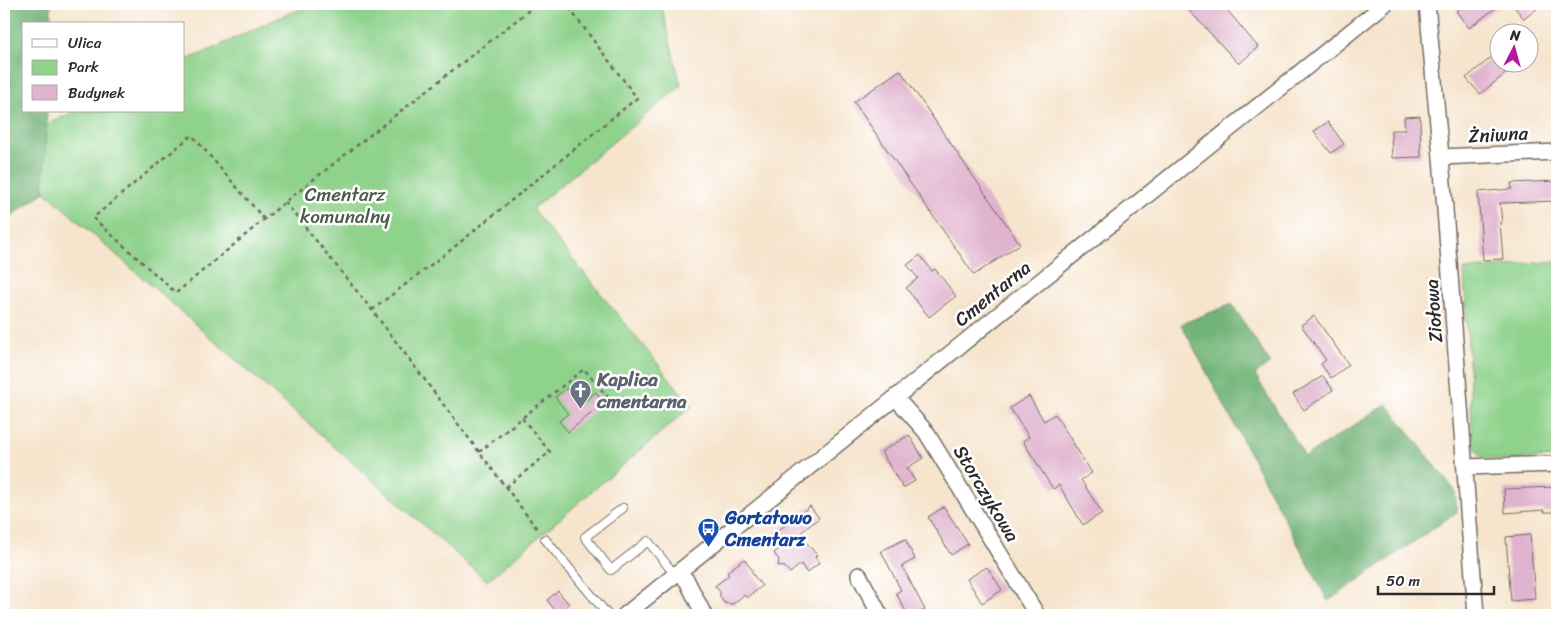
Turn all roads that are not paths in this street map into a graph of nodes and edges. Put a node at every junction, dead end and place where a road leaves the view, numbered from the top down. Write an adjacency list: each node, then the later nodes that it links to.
1 (1385, 4): 5 (street, Cmentarna)
2 (1427, 4): 4 (street, Ziołowa)
3 (1557, 152): 4 (street, Żniwna)
4 (1441, 157): 7 (street, Ziołowa)
5 (895, 397): 10 (street, Cmentarna); 16 (street, Storczykowa)
6 (1557, 464): 7 (street)
7 (1466, 467): 17 (street, Ziołowa)
8 (623, 508): 10 (lane)
9 (545, 539): 12 (lane)
10 (677, 573): 13 (street, Cmentarna); 14 (street)
11 (859, 575): 15 (street)
12 (608, 615)
13 (624, 615)
14 (704, 615)
15 (880, 615)
16 (1037, 615)
17 (1476, 615)

